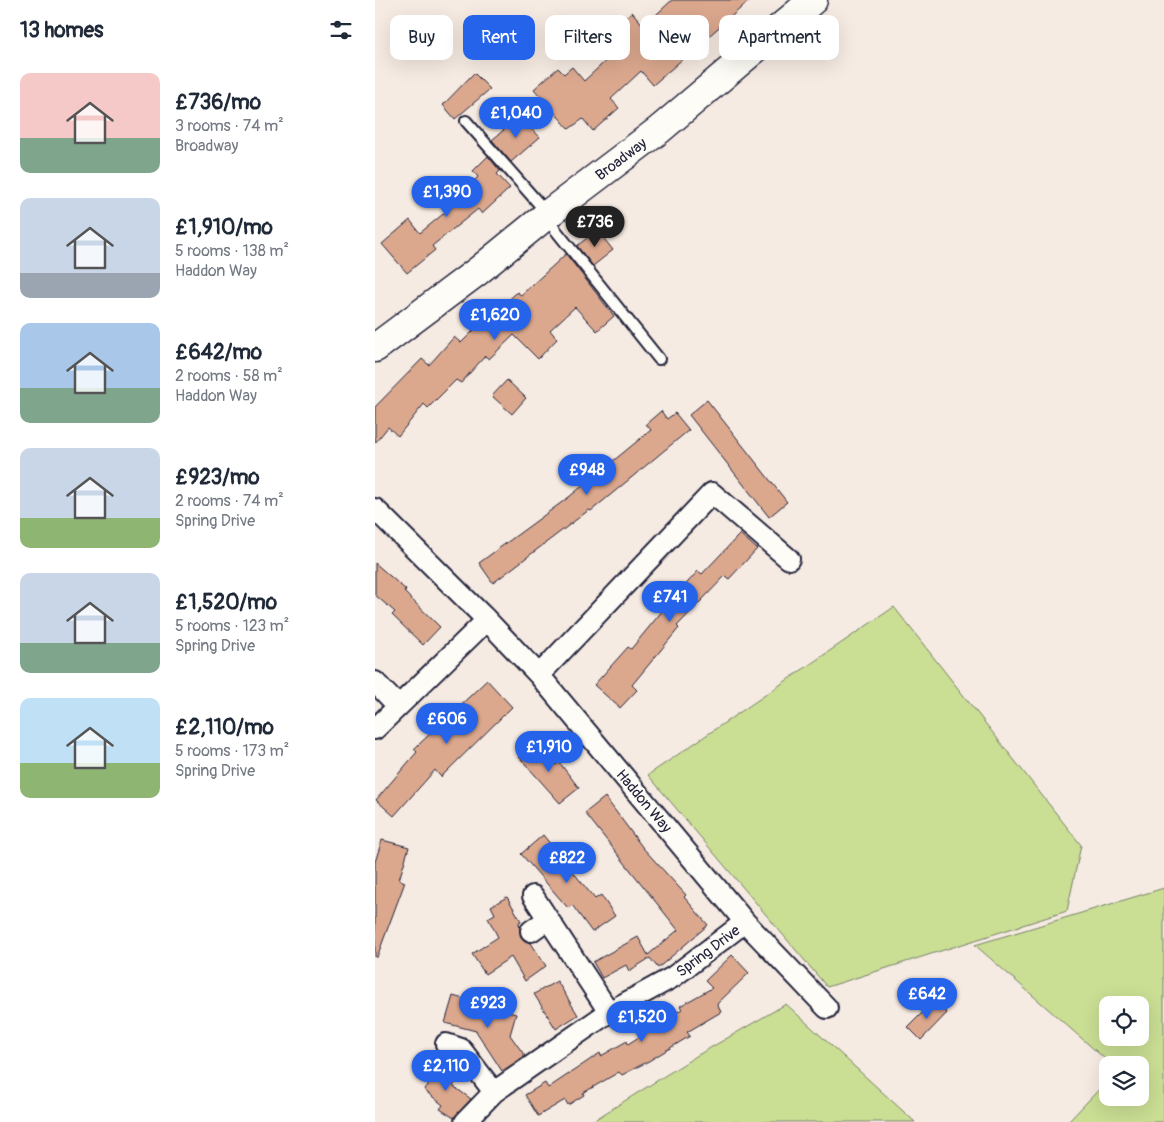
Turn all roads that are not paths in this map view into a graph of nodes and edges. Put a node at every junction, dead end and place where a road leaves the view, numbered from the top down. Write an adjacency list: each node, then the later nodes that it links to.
1 (813, 0): 3 (main road, Broadway)
2 (466, 121): 3 (lane)
3 (547, 216): 4 (main road, Broadway); 5 (lane)
4 (375, 348)
5 (659, 359)
6 (375, 509): 8 (street, Haddon Way)
7 (789, 559): 9 (street)
8 (487, 620): 9 (street, Haddon Way); 11 (street)
9 (539, 675): 15 (street, Haddon Way)
10 (375, 682): 11 (street)
11 (398, 706): 12 (street)
12 (375, 729)
13 (533, 896): 14 (street)
14 (548, 919): 16 (street); 18 (street)
15 (745, 922): 17 (street, Haddon Way); 18 (street, Spring Drive)
16 (531, 931)
17 (827, 1008)
18 (609, 1012): 20 (street, Spring Drive)
19 (446, 1044): 20 (street)
20 (494, 1092): 21 (street, Spring Drive)
21 (465, 1122)

